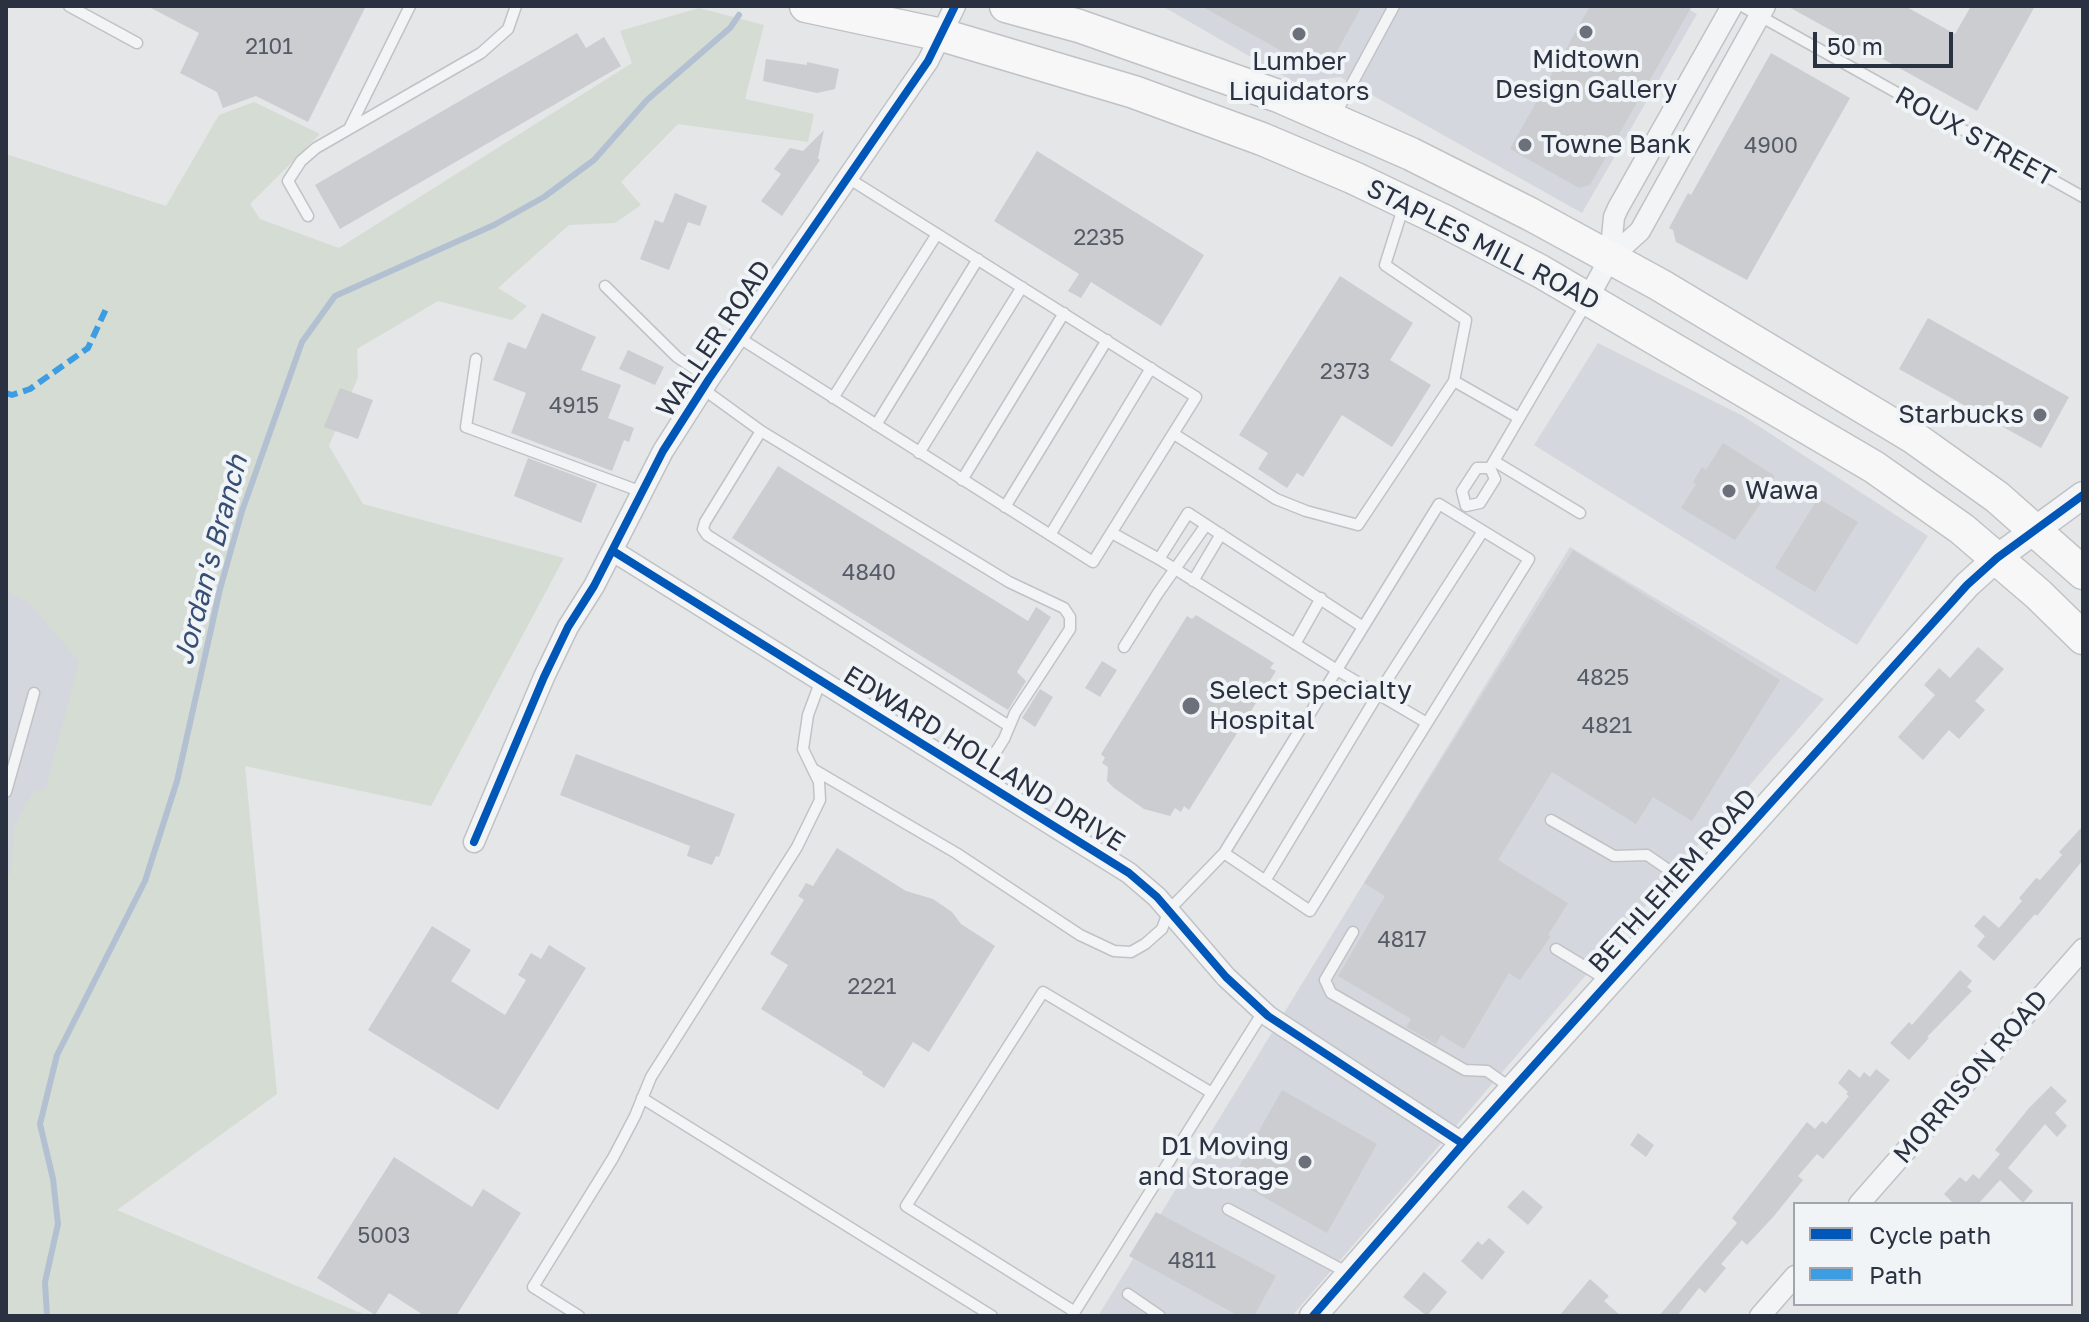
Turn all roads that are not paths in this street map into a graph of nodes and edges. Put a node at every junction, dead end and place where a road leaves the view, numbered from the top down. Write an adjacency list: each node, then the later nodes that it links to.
1 (69, 6): 10 (lane)
2 (410, 6): 12 (lane)
3 (515, 6): 12 (lane)
4 (806, 6): 9 (main road, STAPLES MILL ROAD)
5 (1006, 6): 11 (main road, STAPLES MILL ROAD)
6 (1394, 6): 11 (lane)
7 (1732, 6): 18 (street)
8 (1756, 9): 14 (lane, ROUX STREET); 18 (street)
9 (948, 20): 13 (street, WALLER ROAD); 15 (main road, STAPLES MILL ROAD)
10 (137, 43)
11 (1333, 119): 18 (main road, STAPLES MILL ROAD)
12 (349, 129): 16 (lane)
13 (848, 178): 17 (lane); 24 (street, WALLER ROAD)
14 (2083, 197)
15 (1405, 202): 22 (main road, STAPLES MILL ROAD); 28 (lane)
16 (308, 216)
17 (937, 234): 19 (lane); 30 (lane)
18 (1610, 258): 22 (street); 45 (main road, STAPLES MILL ROAD)
19 (978, 259): 21 (lane); 32 (lane)
20 (605, 286): 29 (lane)
21 (1022, 287): 23 (lane); 35 (lane)
22 (1588, 298): 31 (lane); 51 (main road, STAPLES MILL ROAD)
23 (1064, 313): 25 (lane); 37 (lane)
24 (738, 337): 29 (street, WALLER ROAD); 30 (lane)
25 (1107, 340): 27 (lane); 41 (lane)
26 (476, 359): 38 (lane)
27 (1151, 368): 34 (lane); 49 (lane)
28 (1454, 381): 31 (lane); 34 (lane)
29 (706, 384): 33 (lane); 38 (street, WALLER ROAD)
30 (833, 398): 32 (lane)
31 (1519, 418): 36 (lane)
32 (876, 425): 35 (lane)
33 (761, 431): 66 (lane); 66 (lane)
34 (1174, 434): 47 (lane)
35 (919, 453): 37 (lane)
36 (1492, 464): 40 (lane); 40 (lane); 42 (lane)
37 (962, 480): 41 (lane)
38 (642, 492): 50 (street, WALLER ROAD)
39 (2083, 495): 45 (street, BETHLEHEM ROAD)
40 (1466, 506): 43 (lane)
41 (1005, 507): 49 (lane)
42 (1580, 513)
43 (1460, 517): 46 (lane); 57 (lane)
44 (1206, 525): 48 (lane); 52 (lane); 53 (lane)
45 (2035, 529): 51 (street, BETHLEHEM ROAD); 54 (main road, STAPLES MILL ROAD)
46 (1483, 531): 64 (lane); 65 (lane)
47 (1112, 533): 49 (lane); 52 (lane)
48 (1221, 534): 55 (lane); 56 (lane)
49 (1050, 535)
50 (613, 551): 62 (street, EDWARD HOLLAND DRIVE); 71 (street, WALLER ROAD)
51 (1997, 558): 58 (main road, STAPLES MILL ROAD); 74 (street, BETHLEHEM ROAD)
52 (1159, 559): 53 (lane)
53 (1176, 570): 55 (lane); 60 (lane)
54 (2083, 573)
55 (1193, 581): 59 (lane)
56 (1321, 598): 57 (lane); 59 (lane)
57 (1363, 627): 61 (lane)
58 (2083, 638)
59 (1295, 644): 61 (lane)
60 (1124, 647)
61 (1337, 670): 64 (lane); 72 (lane)
62 (821, 680): 67 (lane); 68 (street, EDWARD HOLLAND DRIVE)
63 (34, 693): 69 (lane)
64 (1378, 694): 65 (lane); 73 (lane)
65 (1427, 723): 73 (lane)
66 (1009, 726): 68 (lane)
67 (813, 769): 75 (lane); 83 (lane)
68 (979, 778): 75 (street, EDWARD HOLLAND DRIVE)
69 (6, 792)
70 (1551, 820): 74 (lane)
71 (474, 842)
72 (1224, 853): 73 (lane); 75 (lane)
73 (1265, 881)
74 (1694, 887): 79 (street, BETHLEHEM ROAD)
75 (1169, 910): 80 (street, EDWARD HOLLAND DRIVE)
76 (1353, 932): 81 (lane)
77 (1556, 949): 79 (lane)
78 (2083, 949): 85 (street, MORRISON ROAD)
79 (1609, 981): 81 (street, BETHLEHEM ROAD)
80 (1263, 1012): 82 (lane); 84 (street, EDWARD HOLLAND DRIVE)
81 (1512, 1089): 84 (street, BETHLEHEM ROAD)
82 (1212, 1093): 90 (lane); 90 (lane)
83 (642, 1098): 91 (lane); 92 (lane)
84 (1463, 1144): 87 (street, BETHLEHEM ROAD)
85 (1861, 1202)
86 (1228, 1209): 87 (lane)
87 (1350, 1274): 94 (street, BETHLEHEM ROAD)
88 (1793, 1278): 95 (street)
89 (1128, 1294): 93 (lane)
90 (1074, 1314)
91 (579, 1316)
92 (992, 1316)
93 (1160, 1316)
94 (1313, 1316)
95 (1760, 1316)

